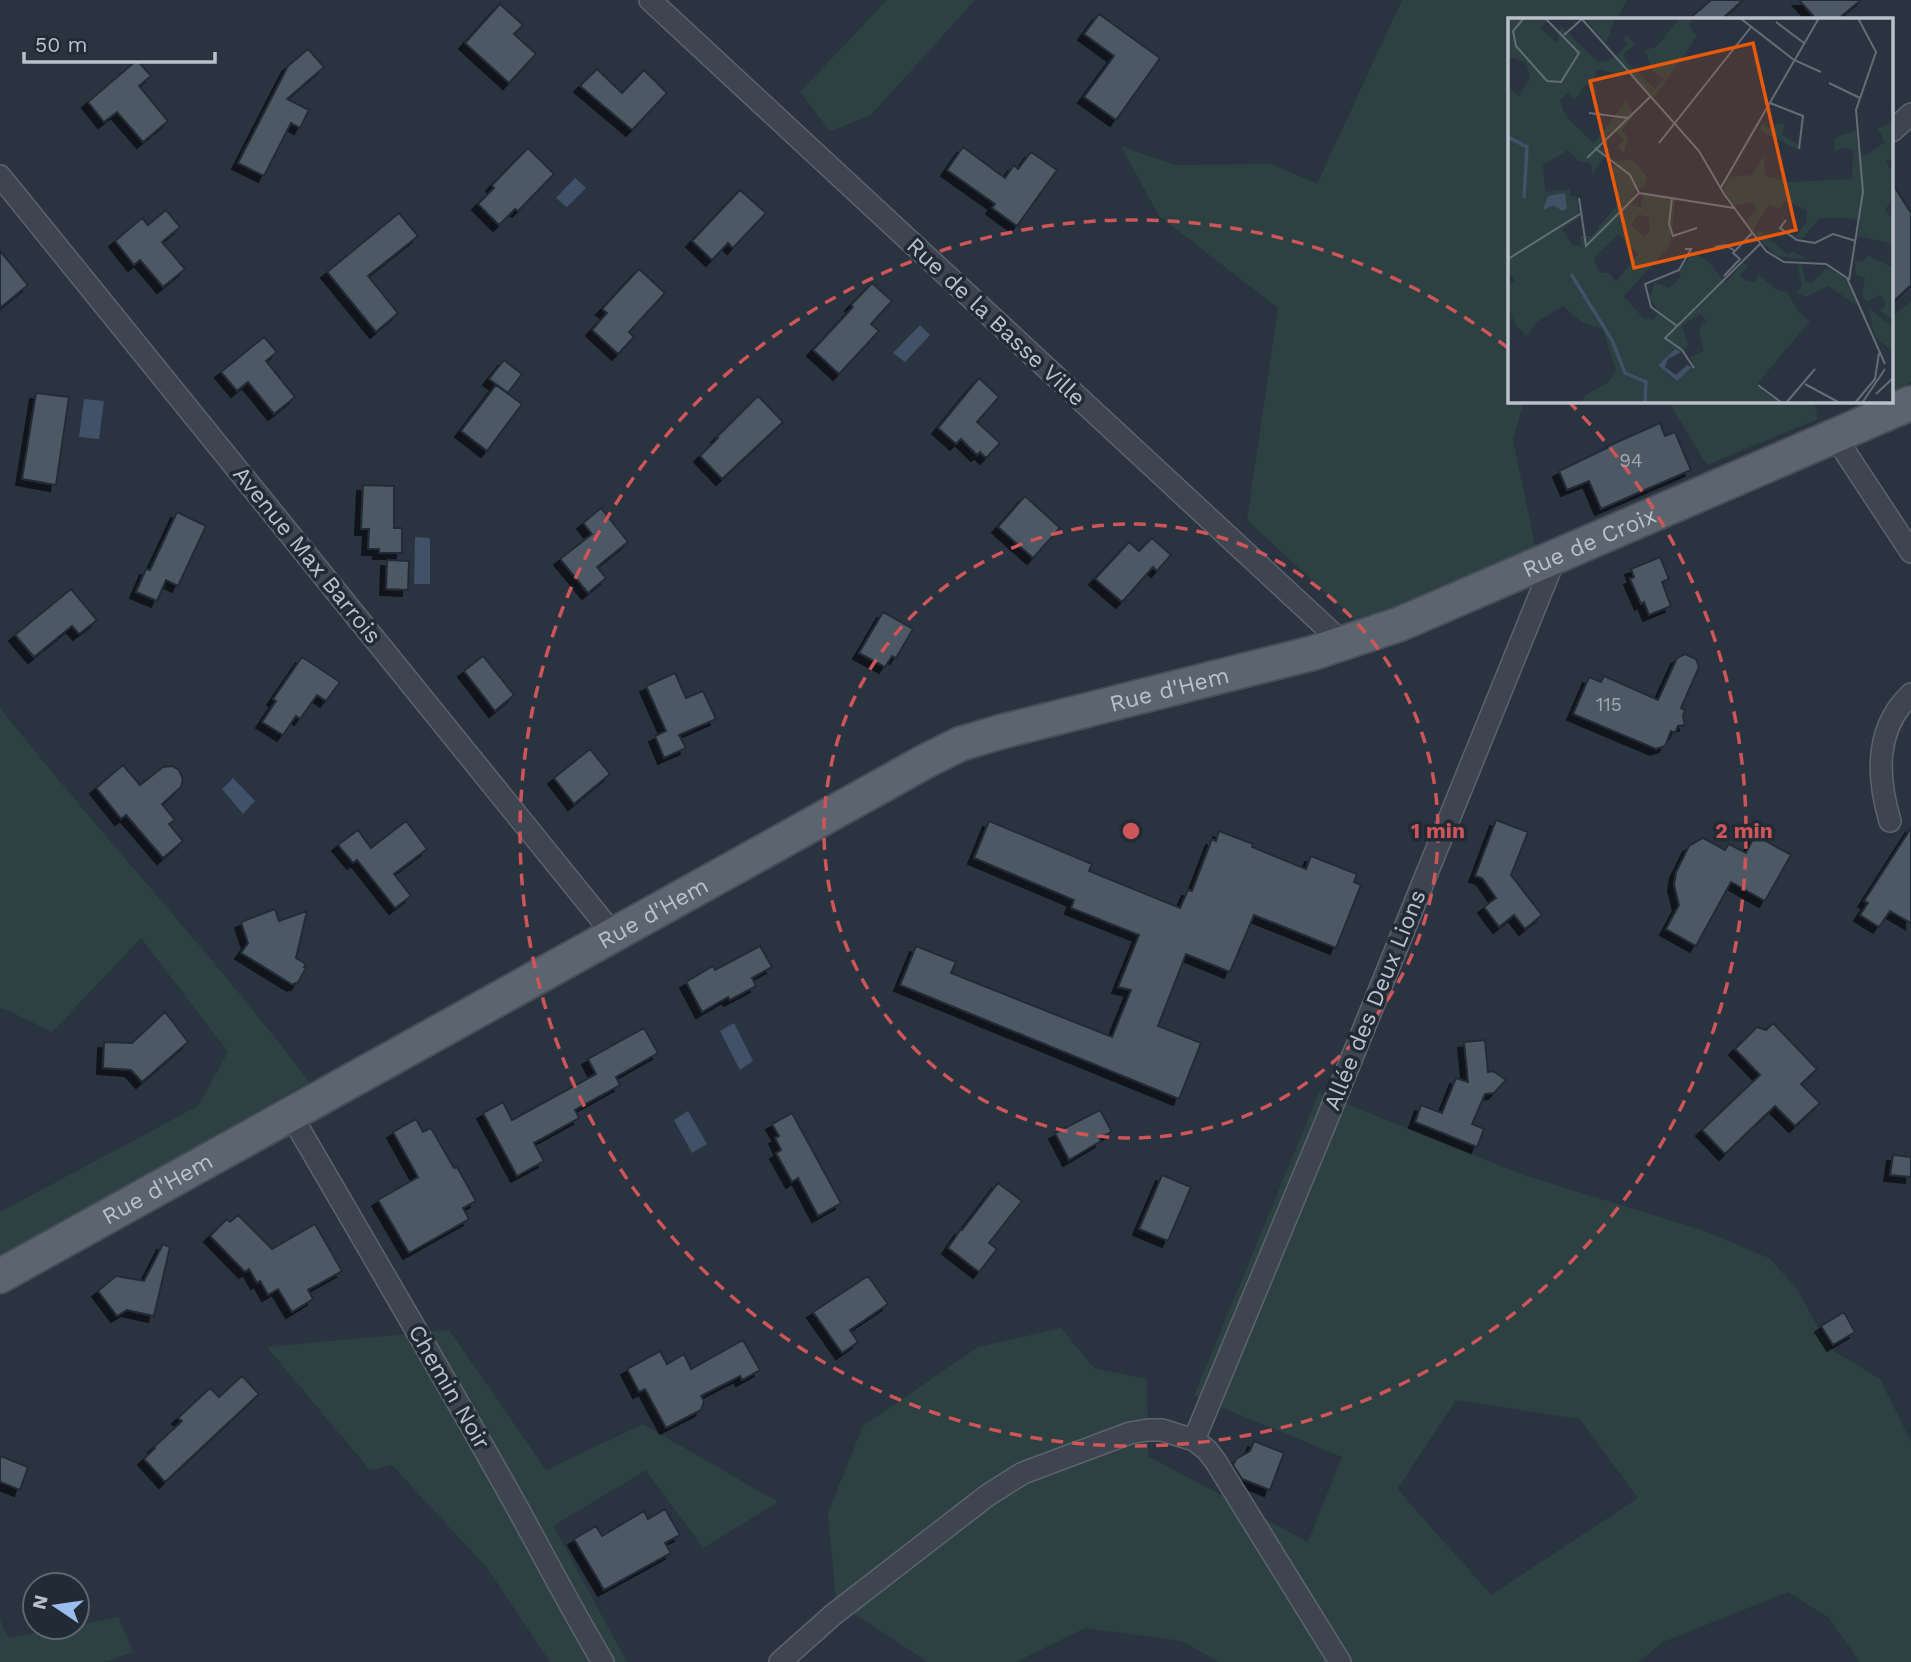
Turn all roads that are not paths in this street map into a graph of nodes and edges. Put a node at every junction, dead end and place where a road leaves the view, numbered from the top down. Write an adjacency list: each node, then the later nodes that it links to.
1 (650, 0): 9 (street, Rue de la Basse Ville)
2 (1911, 114): 3 (street)
3 (1894, 129)
4 (0, 176): 12 (street, Avenue Max Barrois)
5 (1911, 403): 6 (main road, Rue de Croix)
6 (1834, 435): 7 (street); 8 (main road, Rue de Croix)
7 (1911, 552)
8 (1555, 558): 9 (main road, Rue de Croix); 15 (street, Allée des Deux Lions)
9 (1343, 643): 12 (main road, Rue d'Hem)
10 (1911, 694): 11 (street)
11 (1890, 821)
12 (614, 935): 13 (main road, Rue d'Hem)
13 (291, 1115): 14 (main road, Rue d'Hem); 16 (street, Chemin Noir)
14 (0, 1276)
15 (1194, 1440): 17 (street); 18 (street)
16 (603, 1662)
17 (780, 1662)
18 (1340, 1662)

